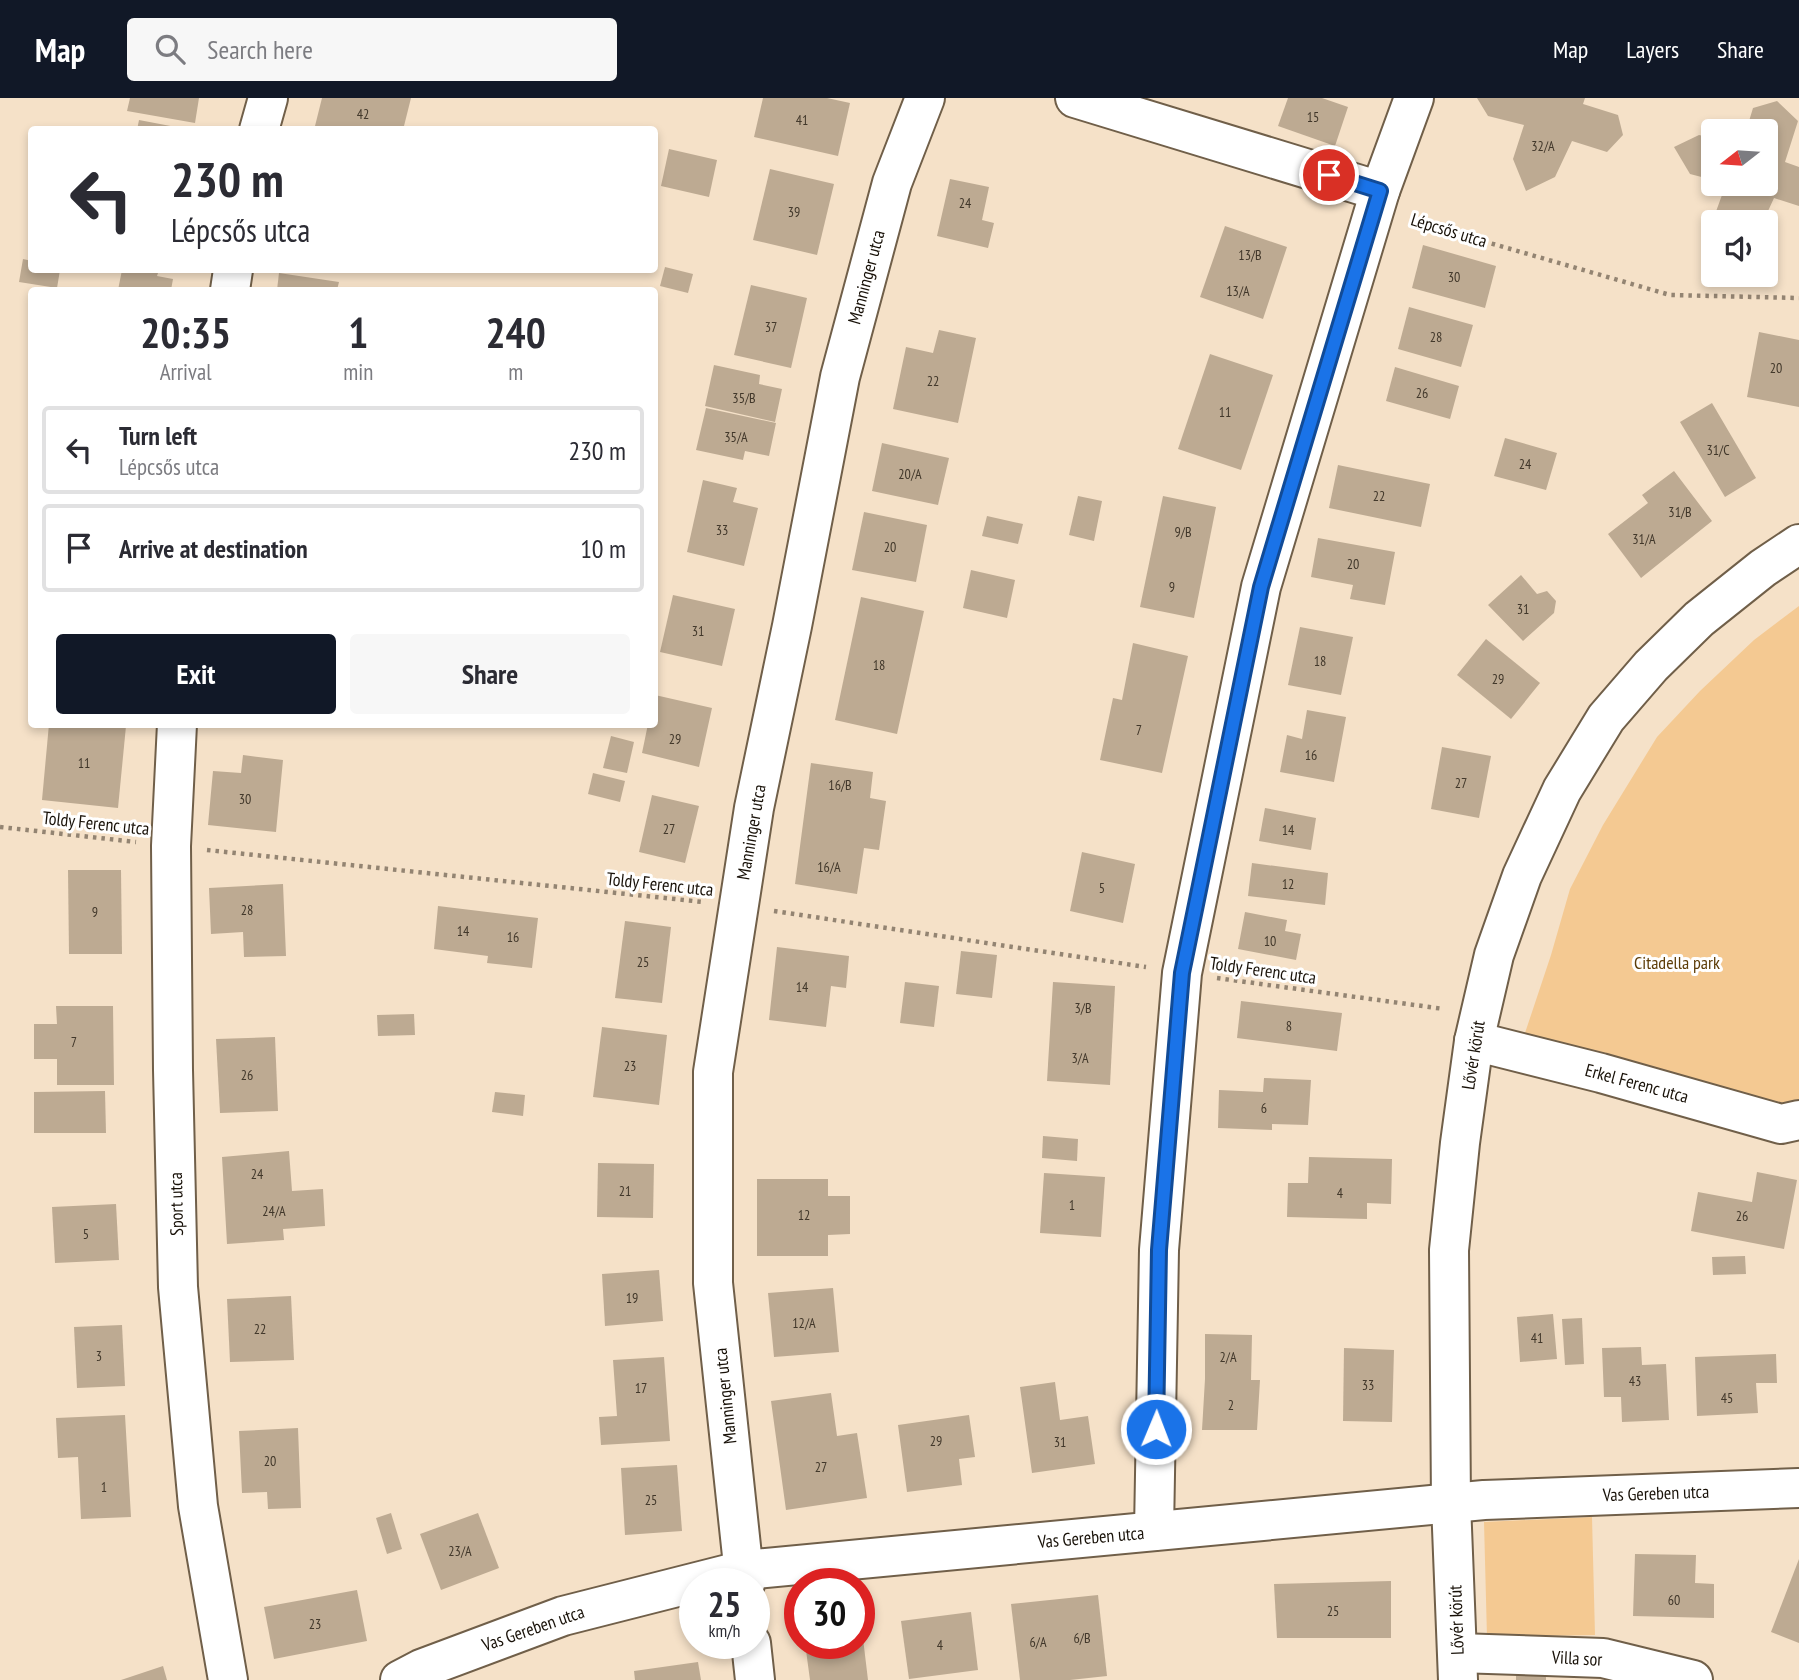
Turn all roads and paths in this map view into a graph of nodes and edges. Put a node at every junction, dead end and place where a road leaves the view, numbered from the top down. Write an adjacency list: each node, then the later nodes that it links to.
1 (268, 98): 5 (street)
2 (925, 98): 12 (street, Manninger utca)
3 (1075, 98): 6 (street)
4 (1414, 98): 6 (street)
5 (260, 126)
6 (1380, 191): 7 (path, Lépcsős utca); 13 (street)
7 (1799, 298)
8 (1799, 544): 14 (street, Lővér körút)
9 (177, 728): 11 (street, Sport utca)
10 (0, 827): 11 (path, Toldy Ferenc utca)
11 (171, 846): 12 (path, Toldy Ferenc utca); 24 (street, Sport utca)
12 (739, 906): 13 (path, Toldy Ferenc utca); 19 (street, Manninger utca)
13 (1182, 973): 14 (path, Toldy Ferenc utca); 18 (street)
14 (1477, 1027): 15 (street, Erkel Ferenc utca); 17 (street, Lővér körút)
15 (1799, 1120)
16 (1799, 1488): 17 (street, Vas Gereben utca)
17 (1451, 1503): 18 (street, Vas Gereben utca); 23 (street, Lővér körút)
18 (1154, 1531): 20 (street, Vas Gereben utca)
19 (744, 1568)
20 (770, 1574)
21 (679, 1591): 25 (street, Vas Gereben utca)
22 (752, 1659): 26 (street)
23 (1458, 1667): 27 (street, Villa sor)
24 (228, 1680)
25 (400, 1680)
26 (754, 1680)
27 (1693, 1680)

